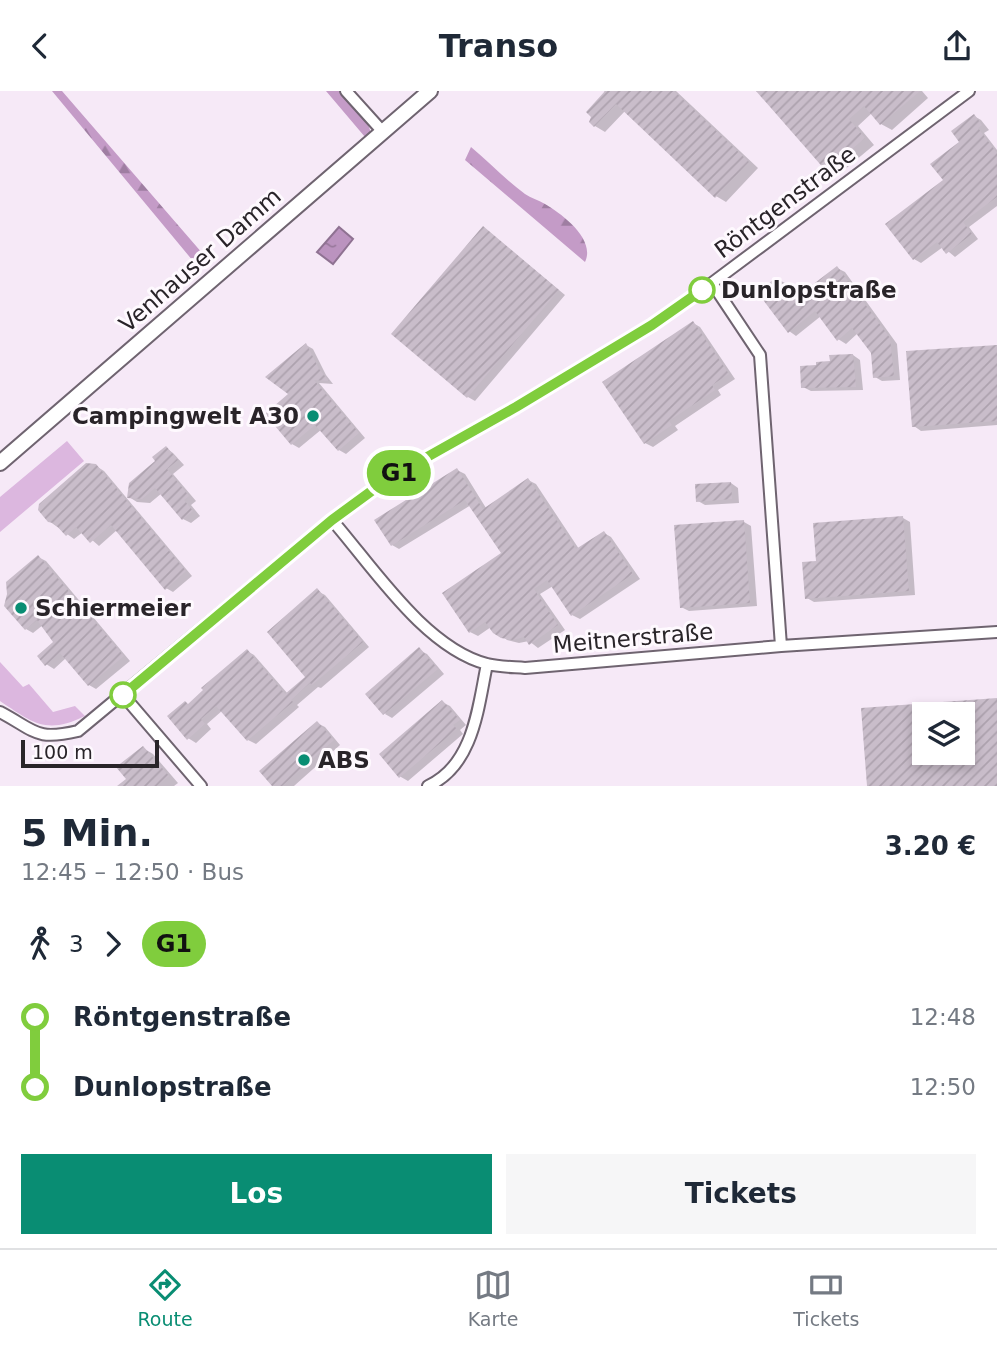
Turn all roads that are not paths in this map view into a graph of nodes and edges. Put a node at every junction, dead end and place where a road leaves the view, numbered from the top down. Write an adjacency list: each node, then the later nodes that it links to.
1 (346, 91): 4 (street)
2 (430, 91): 4 (main road, Venhauser Damm)
3 (969, 91): 5 (street, Röntgenstraße)
4 (383, 132): 6 (main road, Venhauser Damm)
5 (712, 283): 7 (street, Röntgenstraße); 9 (street)
6 (0, 463)
7 (332, 520): 10 (street, Meitnerstraße); 11 (street, Röntgenstraße)
8 (997, 632): 9 (street, Meitnerstraße)
9 (781, 646): 10 (street, Meitnerstraße)
10 (488, 664): 14 (street)
11 (123, 695): 12 (street, Röntgenstraße); 13 (street)
12 (0, 712)
13 (201, 786)
14 (428, 786)

